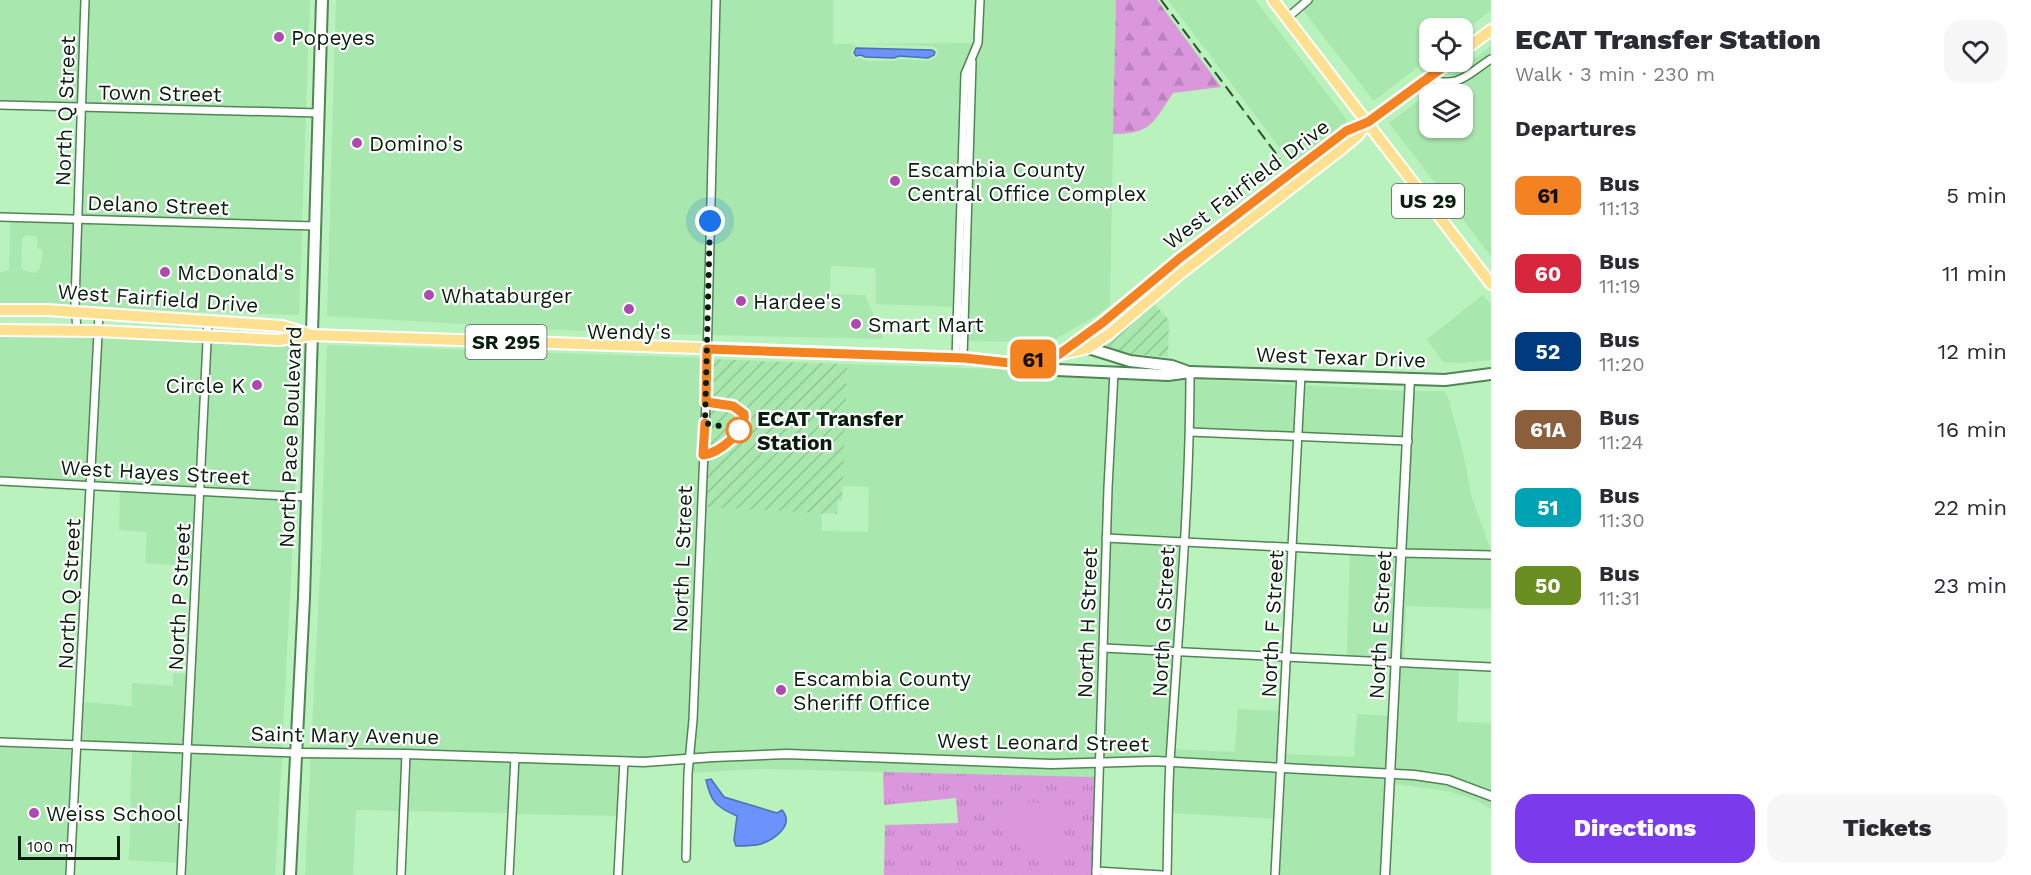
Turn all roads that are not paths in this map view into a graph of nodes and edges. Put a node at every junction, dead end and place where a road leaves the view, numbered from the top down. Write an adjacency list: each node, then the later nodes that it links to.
1 (85, 0): 14 (street, North Q Street)
2 (322, 0): 15 (main road, North Pace Boulevard)
3 (716, 0): 32 (street, North L Street)
4 (980, 0): 34 (street)
5 (1273, 0): 7 (main road, US 29)
6 (1308, 0): 7 (street)
7 (1287, 18): 16 (main road, US 29)
8 (1491, 30): 9 (main road)
9 (1473, 44)
10 (1491, 59): 12 (street)
11 (1437, 72): 12 (main road, SR 295)
12 (1428, 79): 16 (main road, SR 295)
13 (0, 105): 14 (street, Town Street)
14 (82, 108): 15 (street, Town Street); 18 (street, North Q Street)
15 (319, 113): 19 (main road, North Pace Boulevard)
16 (1368, 122): 20 (main road, US 29); 30 (main road, West Fairfield Drive / SR 295); 31 (main road, West Fairfield Drive / SR 295)
17 (0, 217): 18 (street, Delano Street)
18 (79, 219): 19 (street, Delano Street); 22 (street, North Q Street)
19 (315, 226): 28 (main road, North Pace Boulevard)
20 (1491, 284)
21 (0, 310): 22 (main road, West Fairfield Drive / SR 295)
22 (76, 312): 23 (main road, West Fairfield Drive / SR 295); 26 (street, North Q Street)
23 (99, 314): 24 (main road, West Fairfield Drive / SR 295); 27 (street, North Q Street)
24 (208, 321): 28 (main road, West Fairfield Drive / SR 295); 29 (street, North P Street)
25 (0, 330): 26 (main road, West Fairfield Drive / SR 295)
26 (77, 331): 27 (main road, West Fairfield Drive / SR 295)
27 (98, 332): 29 (main road, West Fairfield Drive / SR 295); 45 (street, North Q Street)
28 (312, 335): 29 (main road, West Fairfield Drive / SR 295); 32 (main road, West Fairfield Drive / SR 295); 47 (main road, North Pace Boulevard)
29 (208, 336): 46 (street, North P Street)
30 (1073, 345): 31 (main road, West Texar Drive); 33 (main road, West Fairfield Drive / SR 295)
31 (1088, 348): 33 (main road, SR 295); 37 (main road, West Texar Drive)
32 (707, 349): 34 (main road, West Fairfield Drive / SR 295); 64 (street, North L Street)
33 (1058, 355): 35 (main road, West Fairfield Drive / SR 295)
34 (959, 358): 35 (main road, West Fairfield Drive / SR 295)
35 (1010, 363): 36 (main road, West Texar Drive)
36 (1114, 372): 37 (main road, West Texar Drive); 48 (street, North H Street)
37 (1190, 372): 38 (main road, West Texar Drive); 41 (street, North G Street)
38 (1301, 374): 40 (main road, West Texar Drive); 42 (street, North F Street)
39 (1491, 374): 40 (main road, West Texar Drive)
40 (1410, 378): 43 (street, North E Street)
41 (1190, 432): 42 (street); 49 (street, North G Street)
42 (1298, 437): 43 (street); 50 (street, North F Street)
43 (1408, 441): 51 (street, North E Street)
44 (0, 481): 45 (street, West Hayes Street)
45 (90, 486): 46 (street, West Hayes Street); 59 (street, North Q Street)
46 (200, 491): 47 (street, West Hayes Street); 60 (street, North P Street)
47 (307, 497): 61 (main road, North Pace Boulevard)
48 (1106, 537): 49 (street); 53 (street, North H Street)
49 (1185, 541): 50 (street); 54 (street, North G Street)
50 (1293, 547): 51 (street); 55 (street, North F Street)
51 (1402, 553): 52 (street); 56 (street, North E Street)
52 (1491, 555)
53 (1103, 648): 54 (street); 67 (street, North H Street)
54 (1179, 651): 55 (street); 66 (street, North G Street)
55 (1286, 657): 56 (street); 68 (street, North F Street)
56 (1396, 663): 57 (street); 69 (street, North E Street)
57 (1491, 667)
58 (0, 742): 59 (street, Saint Mary Avenue)
59 (77, 745): 60 (street, Saint Mary Avenue); 73 (street, North Q Street)
60 (188, 749): 61 (street, Saint Mary Avenue); 74 (street, North P Street)
61 (296, 753): 62 (street, Saint Mary Avenue); 75 (main road, North Pace Boulevard)
62 (406, 754): 63 (street, Saint Mary Avenue); 76 (street)
63 (515, 757): 65 (street, Saint Mary Avenue); 77 (street)
64 (690, 759): 65 (street, Saint Mary Avenue); 67 (street, West Leonard Street); 71 (street)
65 (624, 761): 78 (street)
66 (1170, 762): 67 (street, West Leonard Street); 68 (street, West Leonard Street); 80 (street, North G Street)
67 (1099, 764): 72 (street, North H Street)
68 (1281, 767): 69 (street, West Leonard Street); 81 (street, North F Street)
69 (1391, 773): 70 (street, West Leonard Street); 82 (street, North E Street)
70 (1491, 796)
71 (686, 858)
72 (1096, 873): 79 (street)
73 (70, 875)
74 (182, 875)
75 (290, 875)
76 (401, 875)
77 (508, 875)
78 (618, 875)
79 (1162, 875)
80 (1167, 875)
81 (1275, 875)
82 (1385, 875)

